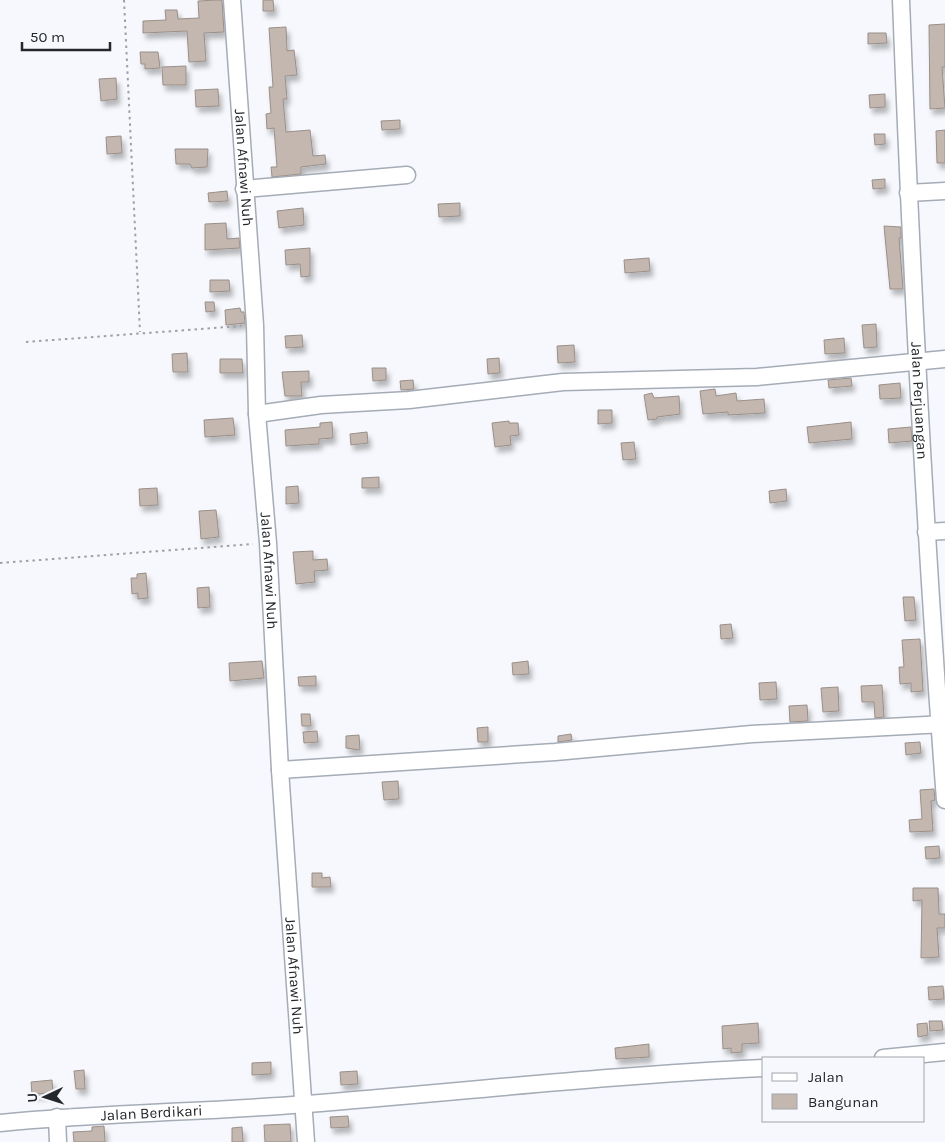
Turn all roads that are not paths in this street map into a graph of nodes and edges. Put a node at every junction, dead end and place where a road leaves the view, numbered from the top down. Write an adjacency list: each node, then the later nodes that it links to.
1 (232, 0): 4 (street, Jalan Afnawi Nuh)
2 (900, 0): 6 (street, Jalan Perjuangan)
3 (407, 175): 4 (street)
4 (244, 188): 9 (street, Jalan Afnawi Nuh)
5 (945, 191): 6 (street)
6 (908, 193): 8 (street, Jalan Perjuangan)
7 (945, 359): 8 (street)
8 (918, 360): 9 (street); 11 (street, Jalan Perjuangan)
9 (257, 414): 13 (street, Jalan Afnawi Nuh)
10 (945, 531): 11 (street)
11 (926, 532): 12 (street, Jalan Perjuangan)
12 (942, 724): 13 (street); 14 (street, Jalan Perjuangan)
13 (280, 770): 18 (street, Jalan Afnawi Nuh)
14 (945, 800)
15 (945, 1052): 16 (street)
16 (893, 1057)
17 (762, 1068): 18 (street, Jalan Berdikari)
18 (304, 1104): 19 (street, Jalan Berdikari); 22 (street, Jalan Afnawi Nuh)
19 (57, 1117): 20 (street, Jalan Berdikari); 21 (street)
20 (0, 1123)
21 (58, 1142)
22 (306, 1142)

